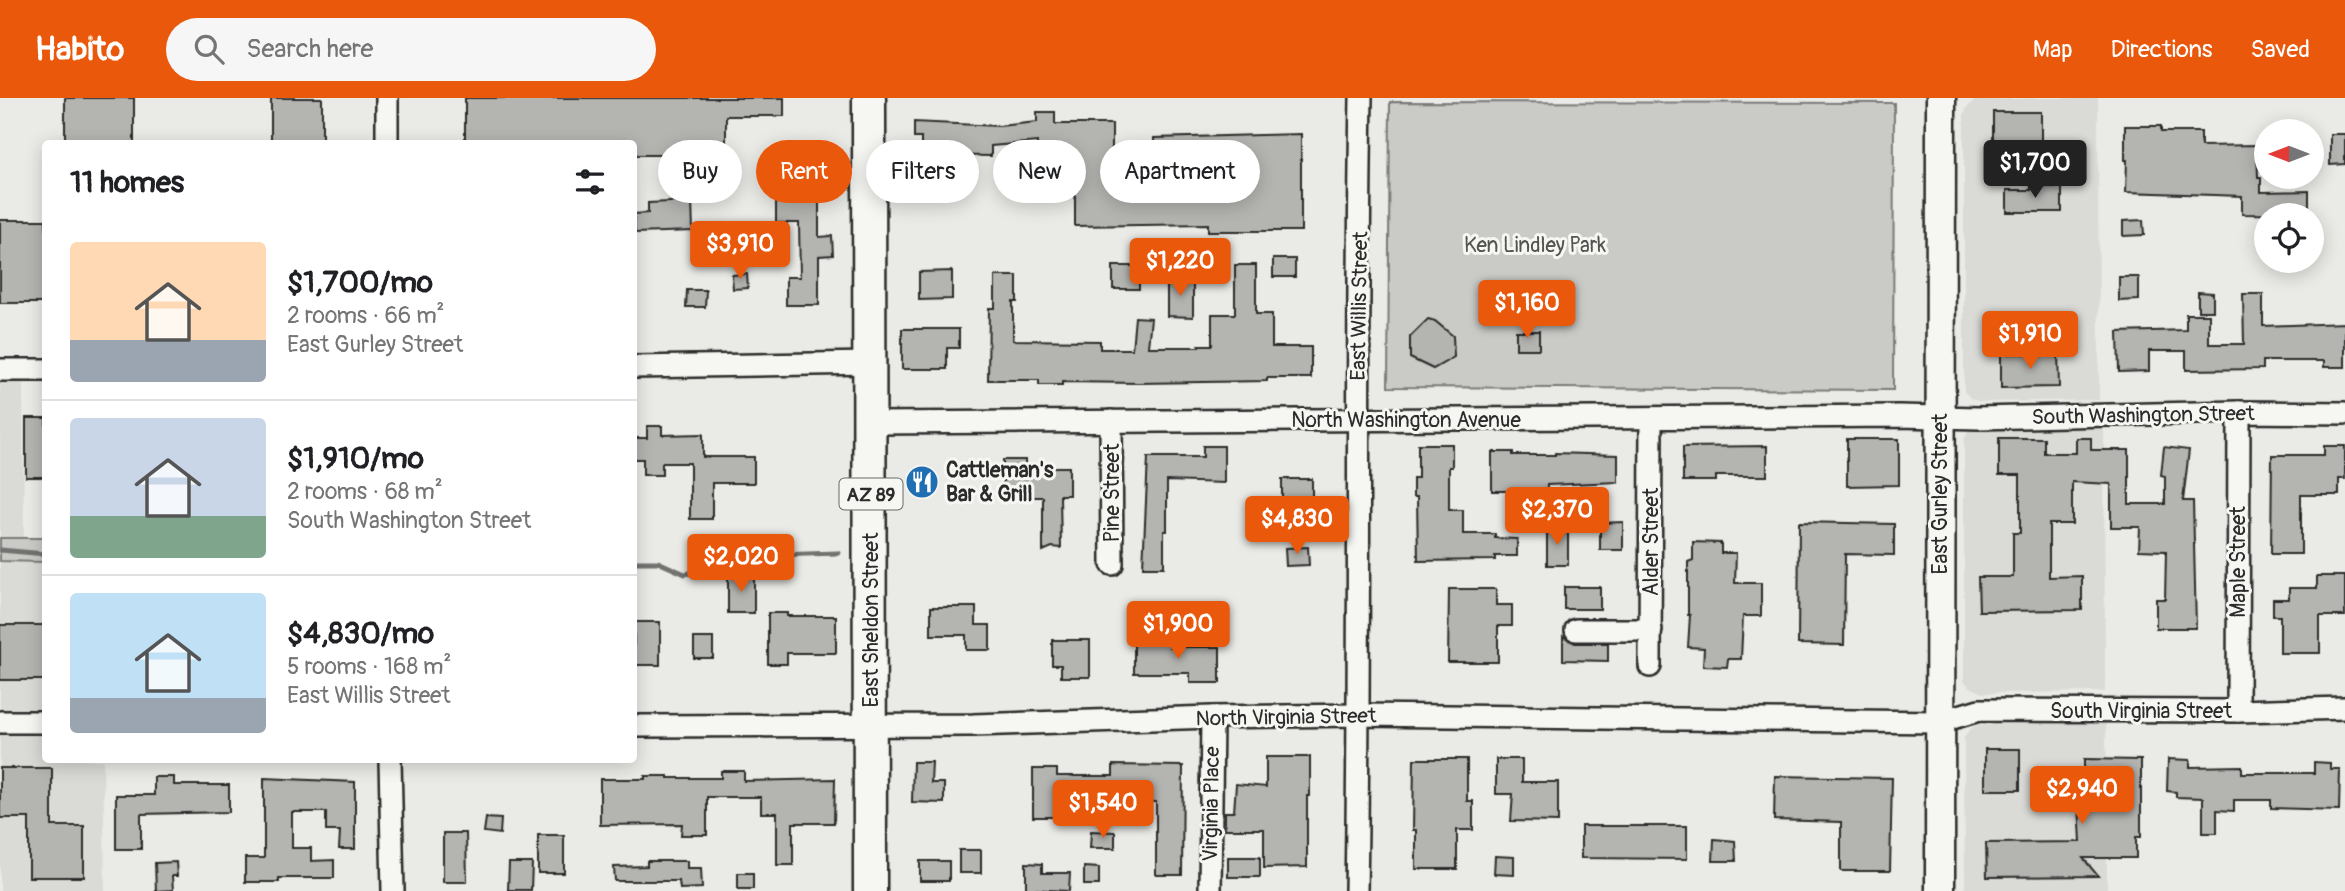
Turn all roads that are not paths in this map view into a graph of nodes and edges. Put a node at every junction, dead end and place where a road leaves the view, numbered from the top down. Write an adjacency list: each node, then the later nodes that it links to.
1 (387, 98): 5 (street)
2 (870, 98): 6 (main road, East Sheldon Street / AZ 89)
3 (1361, 98): 14 (street, East Willis Street)
4 (1941, 98): 12 (main road, East Gurley Street)
5 (387, 140)
6 (871, 363): 7 (street); 16 (main road, East Sheldon Street / AZ 89)
7 (637, 367)
8 (0, 370): 9 (street)
9 (42, 370)
10 (2239, 412): 11 (street, South Washington Street); 12 (street, South Washington Street); 22 (street, Maple Street)
11 (2345, 413)
12 (1940, 416): 13 (street, North Washington Avenue); 27 (main road, East Gurley Street)
13 (1651, 418): 14 (street, North Washington Avenue); 19 (street, Alder Street)
14 (1358, 420): 15 (street, North Washington Avenue); 23 (street, East Willis Street)
15 (1111, 421): 16 (street, North Washington Avenue); 17 (street, Pine Street)
16 (871, 424): 28 (main road, East Sheldon Street / AZ 89)
17 (1112, 564)
18 (1576, 630): 19 (street)
19 (1651, 630): 20 (street, Alder Street)
20 (1650, 666)
21 (2345, 709): 22 (street, South Virginia Street)
22 (2238, 711): 27 (street, South Virginia Street)
23 (1359, 715): 24 (street, North Virginia Street); 27 (street, North Virginia Street); 34 (street, East Willis Street)
24 (1212, 717): 28 (street, North Virginia Street); 33 (street, Virginia Place)
25 (0, 722): 26 (street)
26 (42, 722)
27 (1939, 722): 35 (main road, East Gurley Street)
28 (870, 723): 29 (street, North Virginia Street); 32 (main road, East Sheldon Street / AZ 89)
29 (637, 726)
30 (390, 763): 31 (street)
31 (393, 891)
32 (870, 891)
33 (1210, 891)
34 (1356, 891)
35 (1940, 891)

